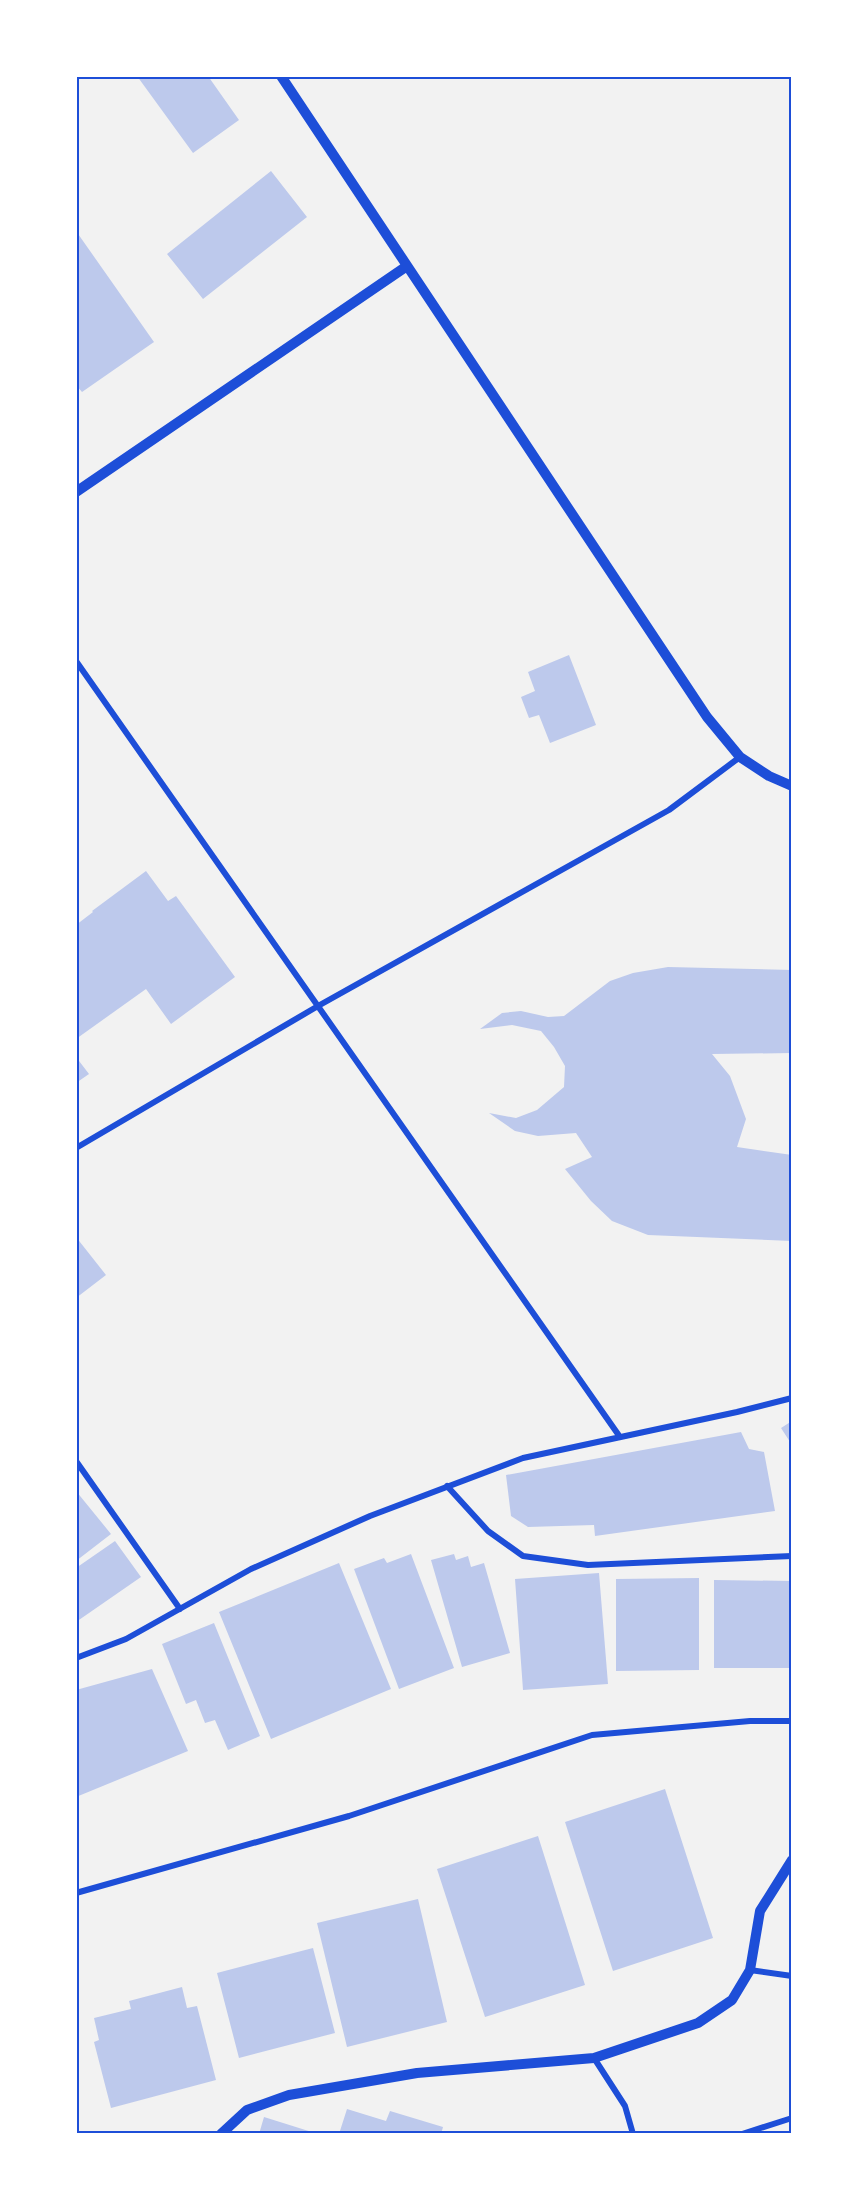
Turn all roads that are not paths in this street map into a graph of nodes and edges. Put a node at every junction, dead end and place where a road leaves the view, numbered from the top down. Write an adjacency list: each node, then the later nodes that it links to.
1 (281, 76): 2 (street)
2 (407, 266): 3 (street); 5 (street)
3 (76, 492)
4 (76, 661): 7 (street)
5 (740, 757): 6 (street); 7 (street)
6 (792, 786)
7 (318, 1006): 8 (street); 10 (street)
8 (76, 1148)
9 (792, 1398): 10 (street)
10 (620, 1437): 12 (street)
11 (76, 1461): 14 (street)
12 (447, 1486): 13 (street); 14 (street)
13 (792, 1556)
14 (180, 1609): 15 (street)
15 (76, 1658)
16 (792, 1721): 18 (street)
17 (792, 1860): 19 (street)
18 (76, 1893)
19 (750, 1971): 20 (street); 21 (street)
20 (792, 1976)
21 (594, 2058): 23 (street); 24 (street)
22 (792, 2118): 25 (street)
23 (221, 2133)
24 (633, 2133)
25 (742, 2133)

